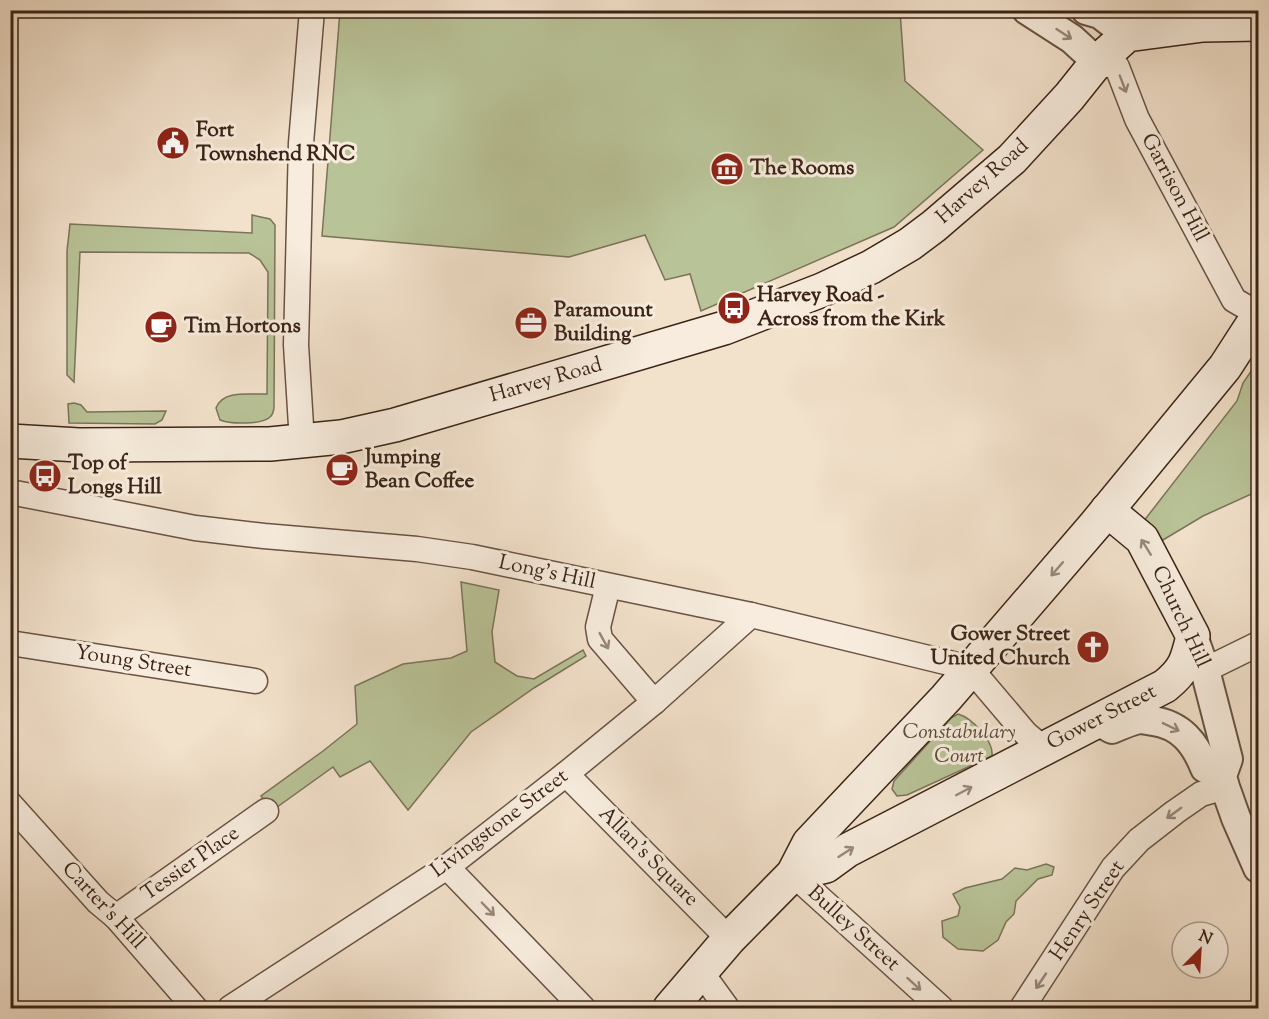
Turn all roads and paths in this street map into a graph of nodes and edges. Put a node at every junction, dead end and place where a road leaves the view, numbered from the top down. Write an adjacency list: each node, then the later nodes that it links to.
1 (312, 10): 9 (street)
2 (1027, 10): 6 (street, one-way to 6)
3 (1086, 10): 5 (street)
4 (1258, 24): 5 (main road)
5 (1128, 35): 6 (main road, Harvey Road)
6 (1097, 62): 7 (street, Garrison Hill, one-way to 7); 9 (main road, Harvey Road)
7 (1258, 315): 11 (main road)
8 (10, 441): 9 (main road, Harvey Road)
9 (302, 442)
10 (10, 492): 12 (street, Long's Hill)
11 (1107, 510): 14 (main road, Church Hill, one-way to 11); 17 (main road, one-way to 17)
12 (608, 586): 13 (street, Long's Hill); 20 (street, one-way to 20)
13 (751, 615): 17 (street, Long's Hill); 20 (street, Livingstone Street)
14 (1193, 636): 18 (street, Church Hill); 21 (main road, Gower Street)
15 (10, 644): 19 (street, Young Street)
16 (1258, 644): 18 (street)
17 (970, 668): 22 (street); 24 (main road)
18 (1205, 670): 25 (street, Church Hill)
19 (255, 681)
20 (654, 702): 23 (street, Livingstone Street)
21 (1096, 721): 22 (main road, Gower Street); 25 (street, Church Hill, one-way to 25)
22 (1043, 748): 28 (main road, Gower Street, one-way to 22)
23 (567, 774): 29 (street, Livingstone Street); 33 (street, Allan's Square)
24 (874, 774): 28 (main road); 31 (main road)
25 (1223, 781): 30 (street, Church Hill); 41 (street, Henry Street, one-way to 41)
26 (12, 807): 32 (street, Carter's Hill)
27 (266, 811): 32 (street, Tessier Place)
28 (912, 818): 31 (main road, Gower Street, one-way to 28)
29 (447, 867): 36 (street, Livingstone Street); 37 (street, one-way to 37)
30 (1258, 868)
31 (793, 874): 33 (main road); 40 (street, Bulley Street, one-way to 40)
32 (117, 917): 35 (street, Carter's Hill)
33 (729, 939): 34 (main road)
34 (701, 972): 38 (main road); 39 (street)
35 (195, 1008)
36 (231, 1008)
37 (583, 1008)
38 (670, 1008)
39 (727, 1008)
40 (941, 1008)
41 (1022, 1008)

